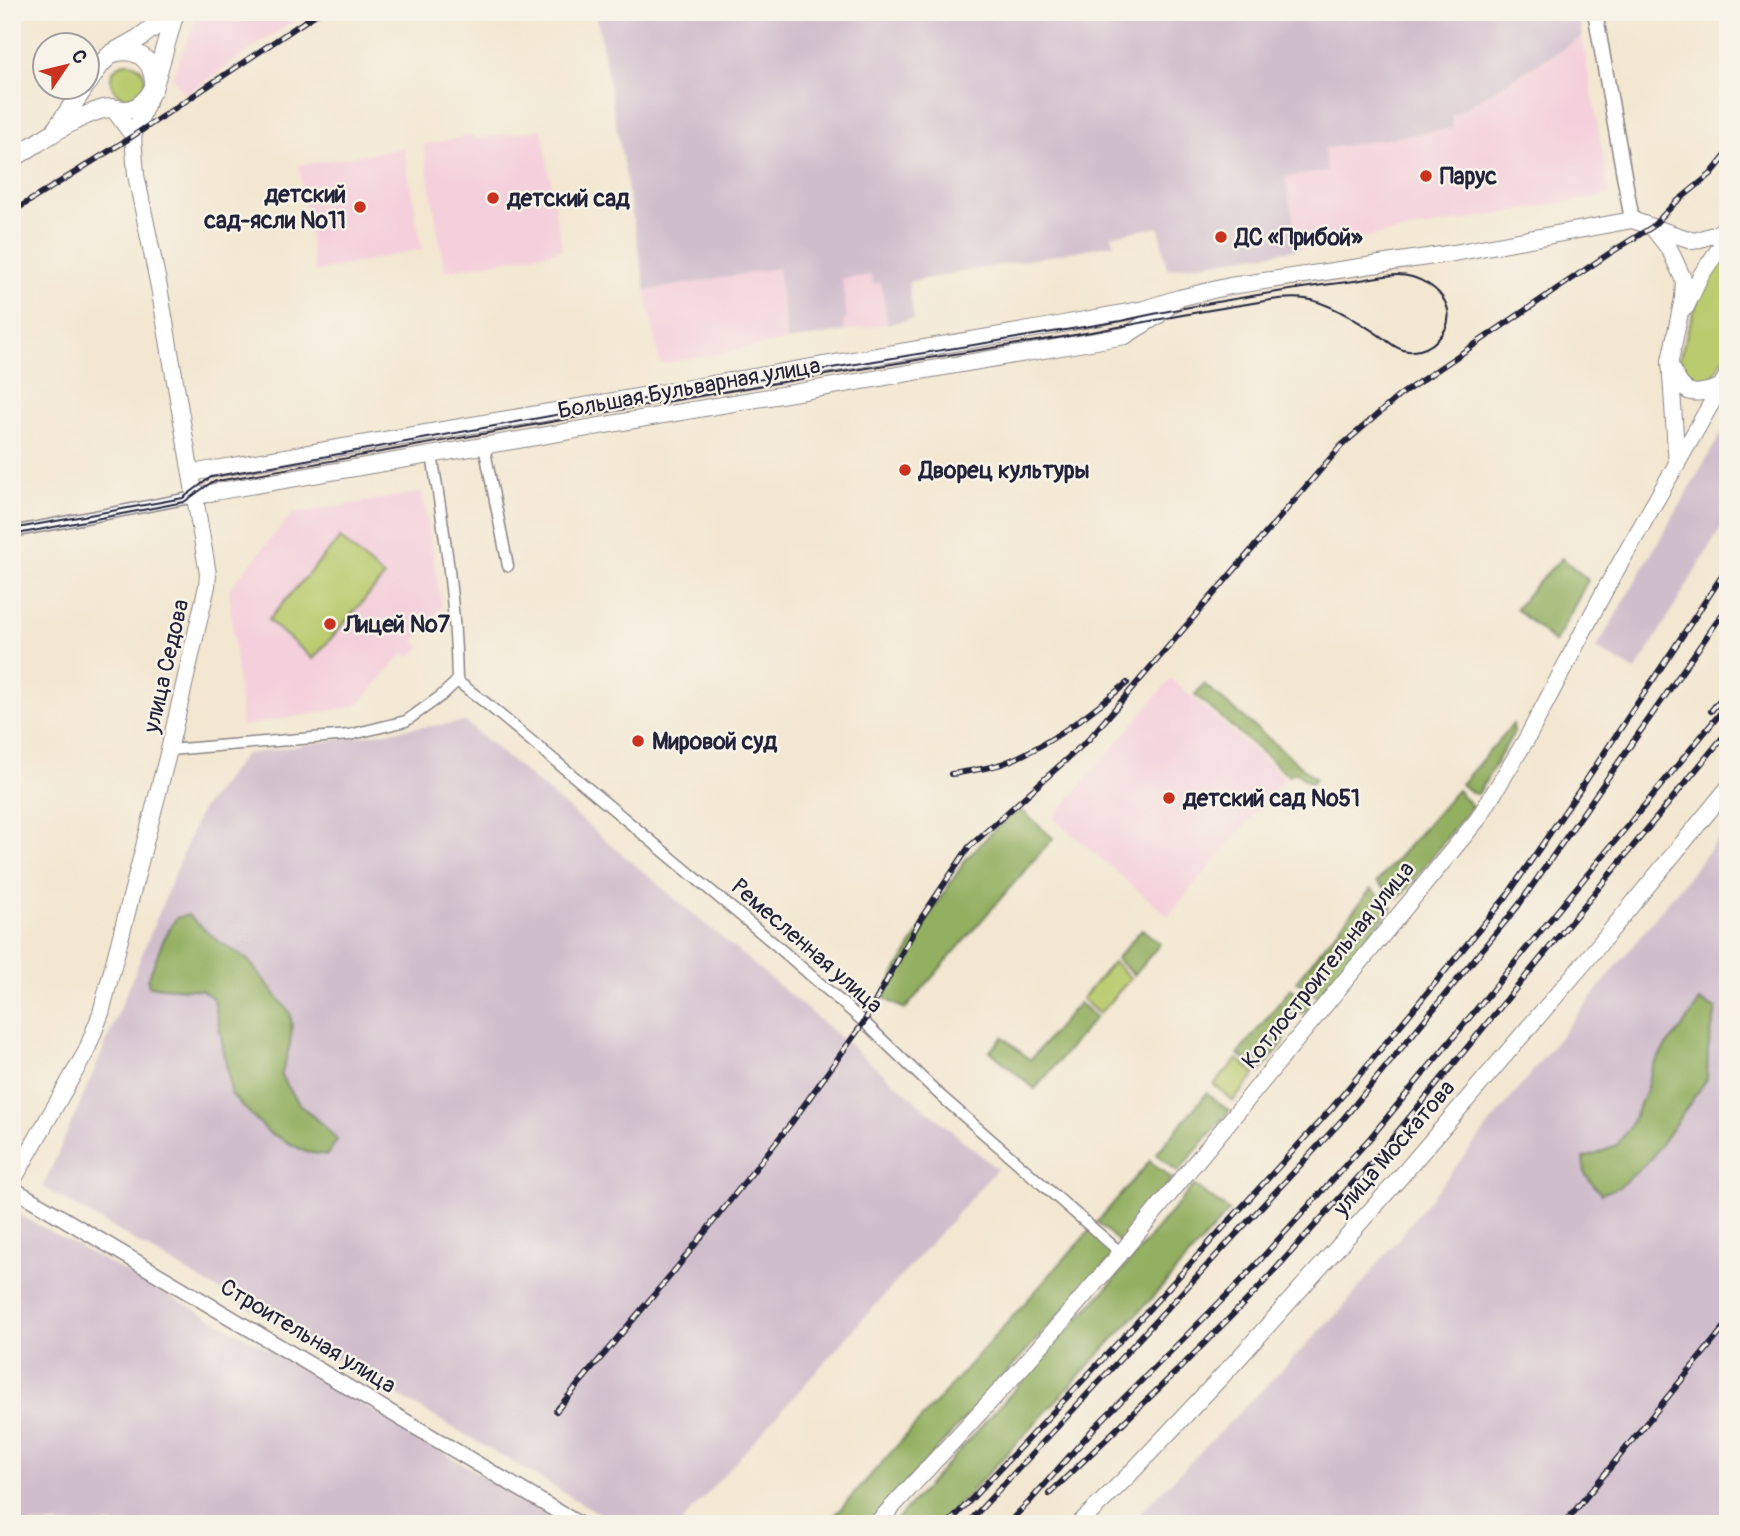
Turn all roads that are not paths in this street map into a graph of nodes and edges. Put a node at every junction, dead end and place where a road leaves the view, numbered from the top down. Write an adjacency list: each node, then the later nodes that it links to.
1 (175, 12): 3 (main road); 5 (main road)
2 (1595, 12): 11 (street)
3 (105, 60): 4 (main road); 5 (main road); 7 (main road)
4 (102, 64)
5 (151, 93): 7 (main road); 9 (main road, улица Седова)
6 (74, 102): 8 (main road)
7 (112, 107): 8 (main road); 9 (main road, улица Седова)
8 (54, 132): 10 (main road)
9 (132, 136): 22 (main road, улица Седова)
10 (12, 159)
11 (1632, 220): 12 (main road); 15 (main road, Большая Бульварная улица)
12 (1652, 227): 13 (main road); 16 (main road)
13 (1728, 227)
14 (1728, 236): 16 (main road)
15 (1179, 298): 19 (main road, Большая Бульварная улица); 22 (main road, Большая Бульварная улица)
16 (1677, 325): 17 (main road)
17 (1670, 361): 18 (main road); 21 (main road)
18 (1724, 381): 21 (main road, Котлостроительная улица)
19 (484, 446): 20 (main road, Большая Бульварная улица); 25 (street)
20 (432, 454): 23 (main road, Большая Бульварная улица); 26 (street)
21 (1676, 465): 31 (main road, Котлостроительная улица)
22 (191, 473): 23 (main road, улица Седова)
23 (195, 497): 24 (street); 27 (main road, улица Седова)
24 (12, 533)
25 (508, 566)
26 (457, 681): 27 (street); 31 (street, Ремесленная улица)
27 (169, 750): 29 (main road, улица Седова)
28 (1728, 788): 34 (main road, улица Москатова)
29 (12, 1182)
30 (12, 1188): 32 (street, Строительная улица)
31 (1121, 1253): 33 (main road, Котлостроительная улица)
32 (579, 1524)
33 (876, 1524)
34 (1079, 1524)

